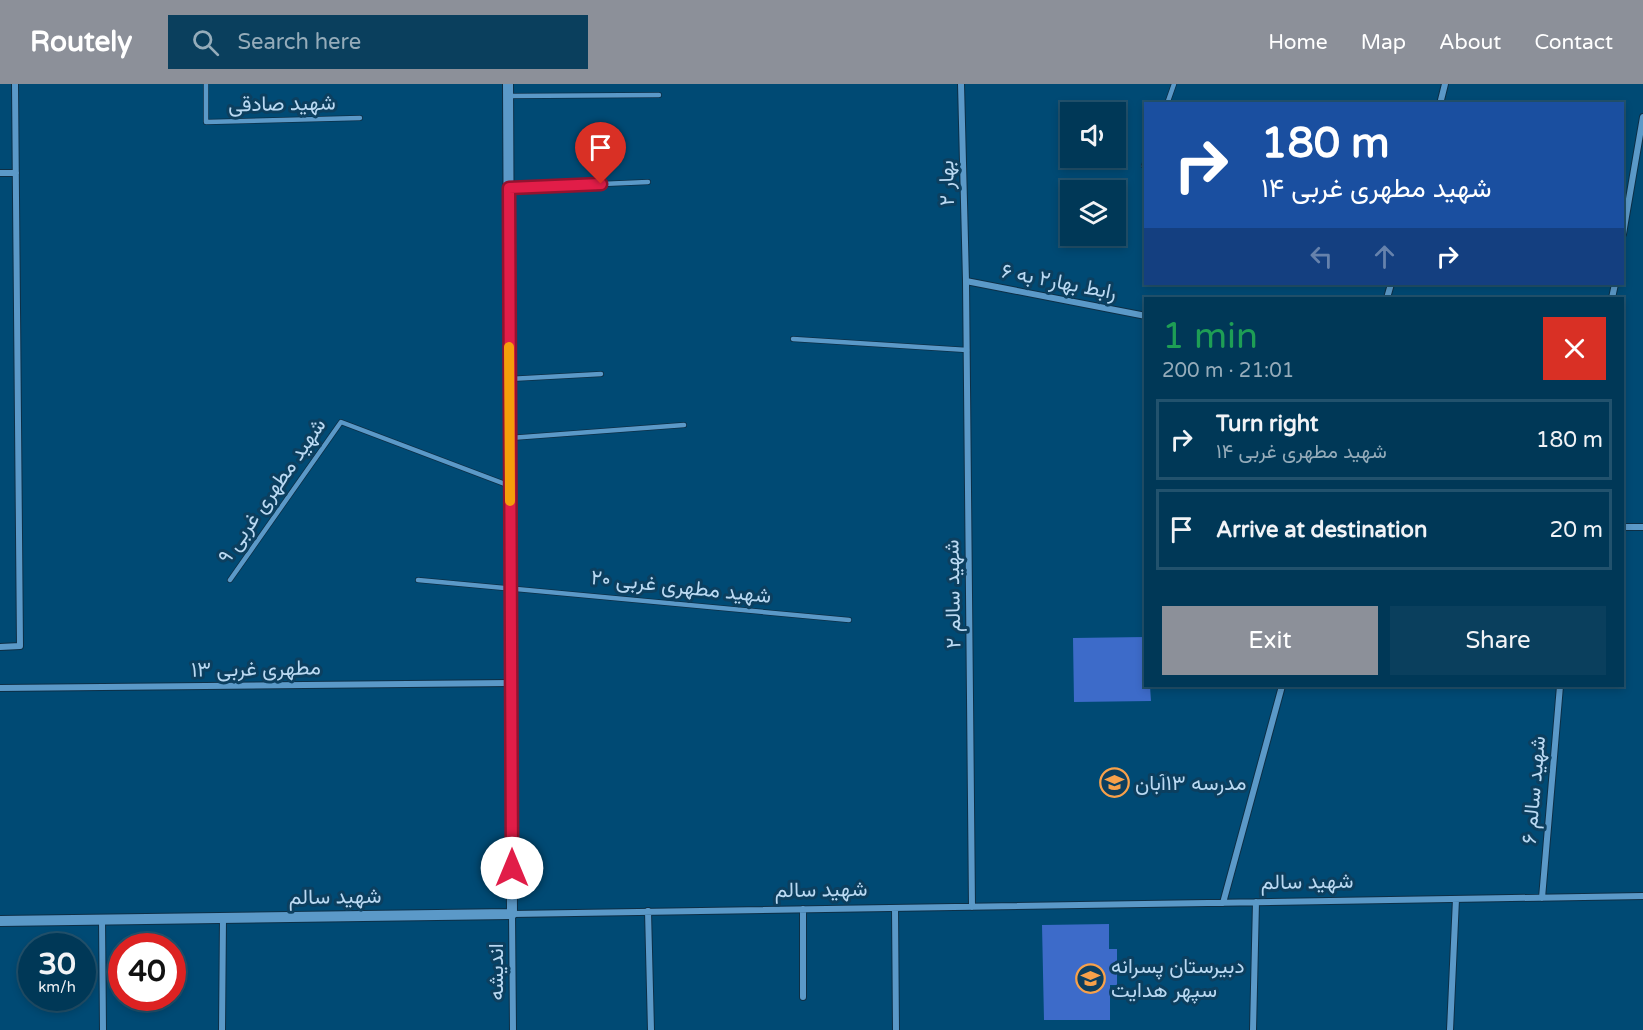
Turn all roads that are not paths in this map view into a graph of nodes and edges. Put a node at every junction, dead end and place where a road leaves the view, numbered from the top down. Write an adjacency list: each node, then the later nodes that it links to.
1 (15, 84): 14 (street)
2 (206, 84): 12 (lane, شهید صادقی)
3 (508, 84): 8 (street)
4 (961, 84): 18 (street, بهار ۲)
5 (1174, 84): 9 (lane)
6 (1445, 84): 10 (street)
7 (659, 95): 8 (lane)
8 (508, 96): 16 (street)
9 (1168, 102)
10 (1440, 102)
11 (1643, 117): 17 (street)
12 (360, 118)
13 (0, 173): 14 (street)
14 (16, 173): 33 (street)
15 (648, 182): 16 (lane)
16 (509, 188): 23 (street)
17 (1624, 228)
18 (966, 281): 19 (street, رابط بهار۲ به ۶); 21 (street, شهید سالم ۲)
19 (1144, 316)
20 (793, 339): 21 (lane)
21 (967, 350): 43 (street, شهید سالم ۲)
22 (601, 374): 23 (lane)
23 (510, 379): 25 (street)
24 (684, 425): 25 (lane)
25 (510, 438): 26 (street)
26 (510, 486): 29 (lane, شهید مطهری غربی ۹); 31 (street)
27 (1624, 527): 28 (street)
28 (1643, 527)
29 (230, 580)
30 (418, 580): 31 (lane, شهید مطهری غربی ۲۰)
31 (511, 587): 32 (lane, شهید مطهری غربی ۲۰); 34 (street)
32 (849, 620)
33 (0, 647)
34 (511, 683): 37 (street, مطهری غربی ۱۳); 47 (street)
35 (1282, 687): 42 (street)
36 (1560, 687): 39 (street, شهید سالم ۶)
37 (0, 688)
38 (1643, 896): 39 (street, شهید سالم)
39 (1542, 898): 40 (street, شهید سالم)
40 (1456, 899): 41 (street, شهید سالم); 58 (street)
41 (1256, 902): 42 (street, شهید سالم); 57 (street)
42 (1223, 903): 43 (street, شهید سالم)
43 (972, 907): 44 (street, شهید سالم)
44 (895, 908): 45 (street, شهید سالم); 56 (street)
45 (803, 909): 46 (street, شهید سالم); 51 (street)
46 (648, 912): 47 (street, شهید سالم); 55 (street)
47 (512, 914): 48 (street, شهید سالم); 54 (street, اندیشه)
48 (223, 918): 49 (street, شهید سالم); 53 (street)
49 (102, 920): 50 (street, شهید سالم); 52 (street)
50 (0, 921)
51 (803, 997)
52 (103, 1030)
53 (222, 1030)
54 (513, 1030)
55 (651, 1030)
56 (896, 1030)
57 (1253, 1030)
58 (1450, 1030)

